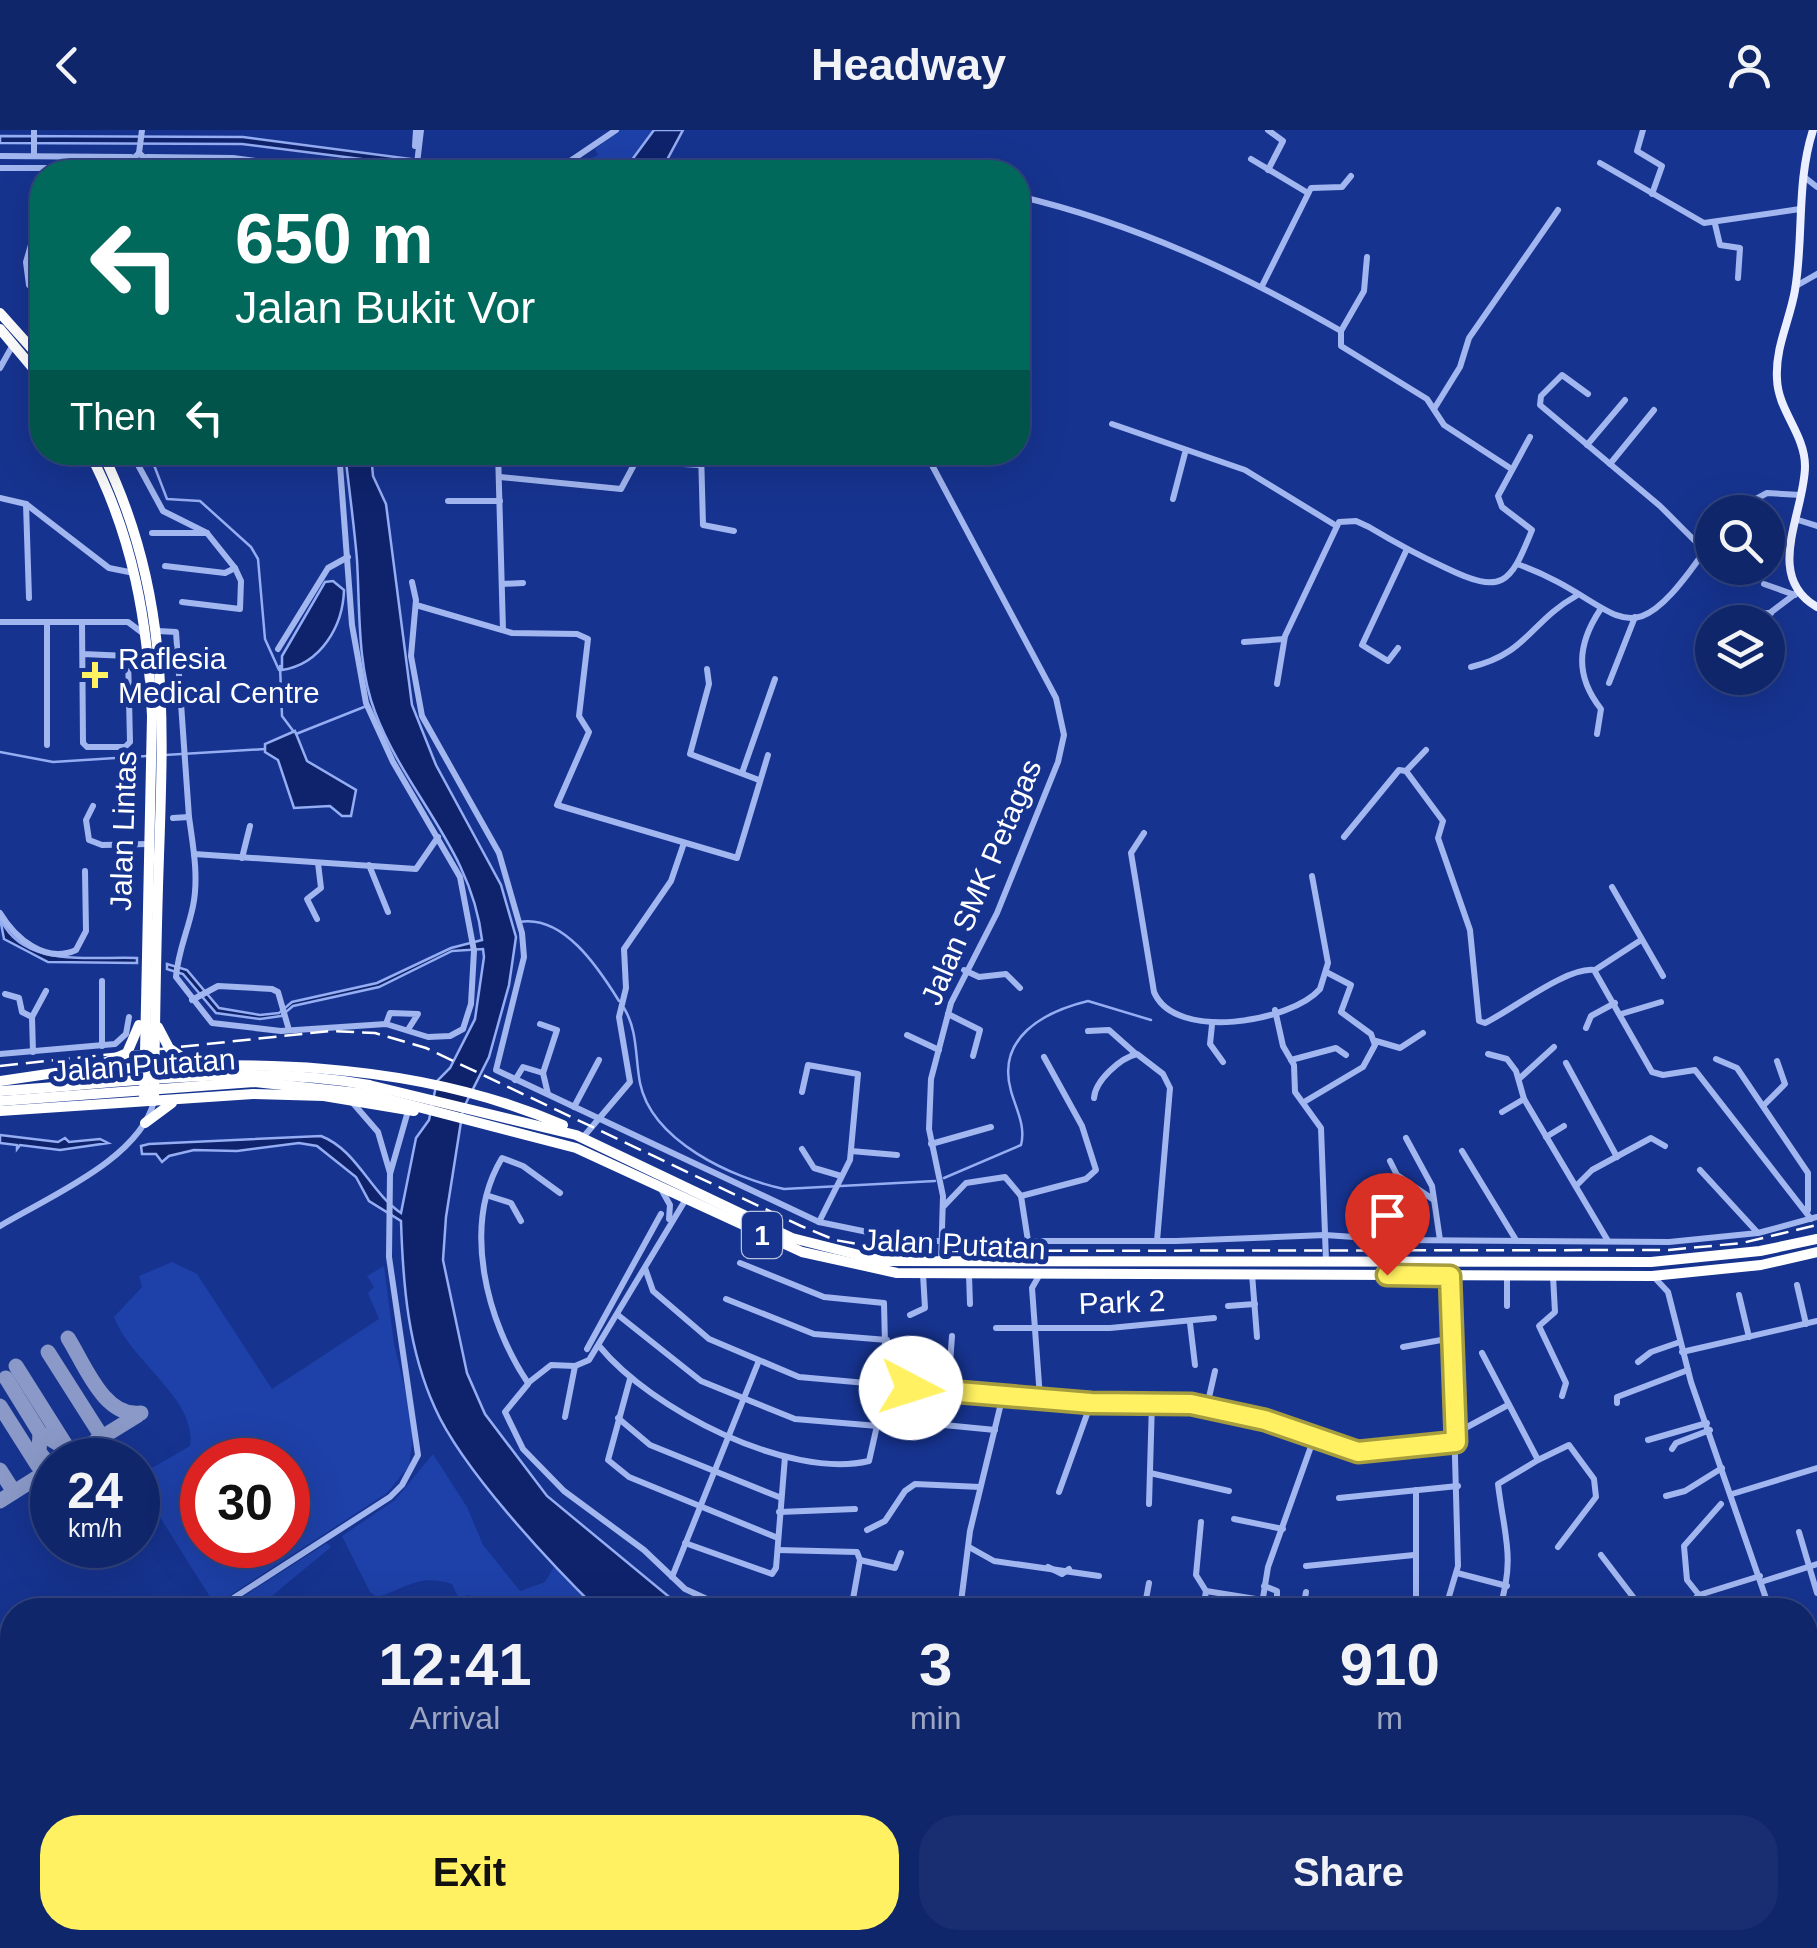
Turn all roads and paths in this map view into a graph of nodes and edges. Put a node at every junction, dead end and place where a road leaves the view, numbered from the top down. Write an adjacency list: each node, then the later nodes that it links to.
1 (419, 130): 17 (street)
2 (616, 130): 18 (street)
3 (1268, 130): 22 (street)
4 (1642, 130): 27 (street)
5 (1813, 130): 24 (main road)
6 (34, 132): 8 (street)
7 (141, 132): 9 (street)
8 (34, 152): 10 (street); 11 (street)
9 (143, 155): 11 (street); 14 (street); 15 (street); 16 (street)
10 (0, 156)
11 (130, 157): 13 (street)
12 (1251, 158): 22 (street)
13 (131, 160)
14 (140, 160)
15 (189, 160)
16 (248, 160)
17 (416, 160)
18 (572, 160)
19 (1600, 164): 27 (street)
20 (0, 168): 21 (street)
21 (30, 169)
22 (1268, 170): 26 (street)
23 (1351, 176): 26 (street)
24 (1802, 176): 25 (street); 29 (main road)
25 (1817, 187)
26 (1308, 193): 37 (street)
27 (1652, 194): 31 (street)
28 (1030, 199): 37 (street)
29 (1800, 209): 31 (street); 38 (main road)
30 (1558, 210): 48 (street)
31 (1714, 224): 35 (street)
32 (30, 248): 36 (street)
33 (1367, 257): 41 (street)
34 (1817, 274): 38 (street)
35 (1738, 278)
36 (30, 284)
37 (1262, 286): 41 (street)
38 (1796, 286): 67 (main road)
39 (0, 313): 43 (highway)
40 (0, 329): 42 (highway)
41 (1341, 331): 48 (street)
42 (14, 343): 44 (highway); 45 (street)
43 (30, 350)
44 (30, 354)
45 (0, 368)
46 (1588, 394): 52 (street)
47 (1625, 400): 52 (street)
48 (1434, 409): 64 (street)
49 (1654, 410): 54 (street)
50 (1112, 424): 53 (street)
51 (1530, 436): 64 (street)
52 (1587, 445): 54 (street)
53 (1186, 453): 69 (street); 74 (street)
54 (1610, 464): 79 (street)
55 (94, 465): 81 (highway, Jalan Lintas)
56 (107, 465): 108 (highway, Jalan Lintas)
57 (138, 465): 78 (street)
58 (340, 465): 82 (street)
59 (499, 465): 65 (street)
60 (633, 465): 65 (street)
61 (688, 465): 63 (street)
62 (932, 465): 150 (street, Jalan SMK Petagas)
63 (699, 466): 76 (street)
64 (1510, 469): 83 (street)
65 (500, 476): 71 (street)
66 (1763, 495): 67 (street)
67 (1801, 495): 73 (main road)
68 (0, 498): 72 (street)
69 (1173, 499)
70 (448, 501): 71 (street)
71 (500, 502): 91 (street)
72 (26, 504): 86 (street); 95 (street)
73 (1794, 520): 75 (street); 93 (main road)
74 (1335, 524): 80 (street); 110 (street)
75 (1817, 526)
76 (734, 531)
77 (152, 533): 78 (street)
78 (207, 533): 87 (street)
79 (1695, 542)
80 (1407, 549): 83 (street); 112 (street)
81 (130, 554): 86 (street); 88 (highway, Jalan Lintas)
82 (348, 556): 113 (street); 135 (street)
83 (1517, 564): 94 (street)
84 (1695, 564): 102 (street)
85 (165, 566): 87 (street)
86 (120, 567): 88 (street)
87 (235, 568): 96 (street)
88 (135, 574): 99 (highway, Jalan Lintas)
89 (412, 582): 97 (street)
90 (523, 583): 91 (street)
91 (502, 584): 107 (street)
92 (1768, 585): 93 (street)
93 (1797, 593): 98 (street); 100 (main road)
94 (1576, 596): 101 (street); 115 (street)
95 (29, 598)
96 (182, 602)
97 (416, 604): 107 (street); 202 (street)
98 (1782, 605)
99 (142, 607): 106 (street); 109 (highway, Jalan Lintas)
100 (1817, 607)
101 (1600, 610): 102 (street); 120 (street)
102 (1635, 618): 118 (street)
103 (0, 622): 104 (street)
104 (47, 622): 105 (street); 121 (street)
105 (82, 622): 106 (street); 114 (street)
106 (128, 622): 109 (street)
107 (504, 630): 137 (street)
108 (158, 631): 124 (highway, Jalan Lintas); 130 (street)
109 (147, 638): 124 (highway, Jalan Lintas)
110 (1284, 640): 111 (street); 119 (street)
111 (1244, 642)
112 (1398, 648)
113 (278, 649)
114 (83, 654): 114 (street)
115 (1471, 667)
116 (707, 669): 126 (street)
117 (774, 679): 126 (street)
118 (1609, 683)
119 (1277, 684)
120 (1597, 734)
121 (47, 745)
122 (1426, 750): 125 (street)
123 (768, 754): 127 (street)
124 (156, 761): 129 (highway, Jalan Lintas); 138 (highway, Jalan Lintas)
125 (1406, 771): 136 (street); 151 (street)
126 (742, 774): 127 (street)
127 (759, 780): 137 (street)
128 (93, 806): 138 (street)
129 (160, 806): 131 (street); 133 (highway, Jalan Lintas)
130 (189, 817): 131 (street); 139 (street)
131 (173, 818): 133 (street)
132 (250, 826): 140 (street)
133 (160, 830): 163 (highway, Jalan Lintas)
134 (1144, 833): 171 (street)
135 (438, 837): 142 (street); 172 (street)
136 (1344, 838)
137 (684, 842): 223 (street)
138 (148, 844): 159 (highway, Jalan Lintas)
139 (194, 854): 140 (street); 158 (street)
140 (242, 858): 141 (street)
141 (318, 862): 142 (street); 148 (street)
142 (369, 864): 146 (street)
143 (84, 872): 147 (street)
144 (1312, 876): 152 (street)
145 (1612, 887): 149 (street)
146 (388, 912)
147 (0, 913)
148 (317, 919)
149 (1641, 940): 151 (street); 153 (street)
150 (964, 970): 155 (street); 164 (street, Jalan SMK Petagas)
151 (1594, 970): 161 (street)
152 (1328, 973): 162 (street); 178 (street)
153 (1662, 976)
154 (102, 980): 179 (street)
155 (1020, 988)
156 (46, 991): 166 (street)
157 (5, 994): 166 (street)
158 (194, 999): 174 (street); 174 (street)
159 (145, 1002): 168 (highway, Jalan Lintas); 198 (highway)
160 (1661, 1002): 165 (street)
161 (1615, 1003): 165 (street); 173 (street)
162 (1276, 1010): 171 (street); 191 (street)
163 (155, 1012): 168 (highway); 196 (highway); 197 (highway, Jalan Lintas)
164 (948, 1014): 181 (street, Jalan SMK Petagas); 187 (street)
165 (1621, 1014): 254 (street)
166 (32, 1017): 182 (street)
167 (128, 1017): 179 (street)
168 (144, 1021): 197 (highway, Jalan Lintas)
169 (386, 1024): 172 (street); 172 (street); 174 (street)
170 (540, 1024): 199 (street)
171 (1212, 1025): 193 (street)
172 (409, 1028)
173 (1586, 1028)
174 (289, 1030)
175 (1088, 1030): 184 (street)
176 (1423, 1033): 178 (street)
177 (907, 1035): 181 (street)
178 (1376, 1041): 215 (street)
179 (102, 1046): 182 (street)
180 (1554, 1048): 200 (street)
181 (939, 1050): 230 (street, Jalan SMK Petagas)
182 (34, 1052): 183 (street)
183 (0, 1054)
184 (1137, 1054): 209 (street); 266 (street)
185 (1488, 1054): 200 (street)
186 (1346, 1055): 191 (street)
187 (972, 1056)
188 (1044, 1057): 248 (street)
189 (1716, 1059): 216 (street)
190 (600, 1060): 217 (street)
191 (1291, 1060): 215 (street)
192 (1777, 1061): 216 (street)
193 (1223, 1062)
194 (1566, 1062): 237 (street)
195 (170, 1066): 196 (highway); 197 (highway); 211 (highway)
196 (195, 1066): 205 (highway)
197 (149, 1067): 198 (highway); 214 (highway, Jalan Lintas)
198 (77, 1072): 201 (highway)
199 (543, 1073): 202 (street); 207 (street)
200 (1520, 1078): 212 (street)
201 (0, 1080)
202 (515, 1080): 207 (street)
203 (368, 1089): 204 (highway, Jalan Putatan / 1, bridge); 205 (highway, Jalan Putatan / 1); 213 (highway, Jalan Putatan / 1, bridge); 220 (highway, Jalan Putatan / 1)
204 (0, 1090)
205 (428, 1092): 222 (highway, Jalan Putatan / 1)
206 (802, 1092): 235 (street)
207 (548, 1095): 217 (street)
208 (192, 1098): 210 (highway); 211 (highway); 224 (highway)
209 (1094, 1098)
210 (348, 1099): 219 (highway); 242 (street)
211 (173, 1100): 214 (highway)
212 (1524, 1100): 221 (street); 228 (street)
213 (0, 1101)
214 (149, 1101): 218 (highway); 224 (street)
215 (1304, 1102): 260 (street)
216 (1763, 1106): 241 (street)
217 (574, 1107): 223 (street)
218 (0, 1110)
219 (408, 1111): 220 (highway); 242 (street)
220 (430, 1112): 244 (highway, Jalan Putatan / 1)
221 (1502, 1112)
222 (521, 1114): 227 (highway); 232 (highway, Jalan Putatan / 1)
223 (599, 1119): 227 (street); 256 (street)
224 (146, 1124): 257 (street)
225 (1564, 1126): 228 (street)
226 (990, 1127): 230 (street)
227 (592, 1134): 232 (highway)
228 (1546, 1137): 245 (street)
229 (1406, 1138): 250 (street)
230 (931, 1144): 251 (street, Jalan SMK Petagas)
231 (1664, 1146): 237 (street)
232 (608, 1148): 273 (highway, Jalan Putatan / 1)
233 (802, 1149): 243 (street)
234 (1462, 1151): 265 (street)
235 (851, 1152): 236 (street); 243 (street)
236 (897, 1155)
237 (1617, 1156): 245 (street)
238 (1390, 1161): 250 (street)
239 (1700, 1170): 259 (street)
240 (1817, 1170): 241 (street)
241 (1808, 1173): 254 (street)
242 (390, 1174): 396 (street)
243 (841, 1176): 256 (street)
244 (659, 1186): 249 (highway, Jalan Putatan / 1); 258 (street)
245 (1576, 1187): 268 (street)
246 (560, 1194): 247 (street)
247 (489, 1196): 255 (street); 325 (street)
248 (1021, 1196): 251 (street); 267 (street)
249 (686, 1199): 258 (street); 278 (highway, Jalan Putatan / 1)
250 (1435, 1201): 264 (street)
251 (943, 1207): 262 (street, Jalan SMK Petagas)
252 (1402, 1209): 263 (street)
253 (662, 1214): 307 (street)
254 (1812, 1216): 259 (street)
255 (520, 1220)
256 (819, 1222): 262 (street)
257 (0, 1226)
258 (666, 1230): 276 (street)
259 (1758, 1233): 268 (street)
260 (1325, 1235): 263 (street); 266 (street); 272 (street)
261 (1817, 1239): 270 (highway, Jalan Putatan / 1)
262 (942, 1240): 267 (street); 273 (street, Jalan SMK Petagas)
263 (1417, 1240): 264 (street)
264 (1440, 1240): 265 (street)
265 (1516, 1240): 268 (street)
266 (1157, 1241): 267 (street)
267 (1028, 1242)
268 (1608, 1242)
269 (1817, 1252): 277 (highway, Jalan Putatan / 1)
270 (1713, 1257): 274 (highway, Jalan Putatan / 1); 277 (highway)
271 (1296, 1260): 272 (highway, Jalan Putatan / 1); 273 (highway, Jalan Putatan / 1); 282 (highway)
272 (1326, 1260): 274 (highway, Jalan Putatan / 1)
273 (941, 1262)
274 (1456, 1262): 285 (highway)
275 (740, 1263): 311 (street)
276 (645, 1268): 299 (street); 319 (street)
277 (1715, 1272): 284 (highway, Jalan Putatan / 1)
278 (923, 1274): 279 (highway, Jalan Putatan / 1); 298 (street)
279 (970, 1274): 283 (highway, Jalan Putatan / 1); 294 (street)
280 (1040, 1274): 281 (highway, Jalan Putatan / 1); 283 (highway, Jalan Putatan / 1); 290 (street)
281 (1252, 1274): 282 (highway, Jalan Putatan / 1); 295 (street)
282 (1297, 1274): 285 (highway, Jalan Putatan / 1)
283 (1024, 1275): 290 (street)
284 (1680, 1275): 288 (highway, Jalan Putatan / 1); 291 (street)
285 (1454, 1276): 286 (highway, Jalan Putatan / 1); 310 (street)
286 (1507, 1276): 287 (highway, Jalan Putatan / 1); 297 (street)
287 (1553, 1276): 288 (highway, Jalan Putatan / 1); 329 (street)
288 (1652, 1276): 291 (street)
289 (1796, 1285): 303 (street)
290 (1032, 1288): 304 (street)
291 (1668, 1292): 312 (street)
292 (1739, 1295): 309 (street)
293 (726, 1299): 311 (street)
294 (970, 1304)
295 (1254, 1304): 296 (street); 308 (street)
296 (1228, 1306)
297 (1506, 1306)
298 (910, 1315)
299 (618, 1316): 313 (street); 331 (street)
300 (1214, 1318): 302 (street, Park 2)
301 (1817, 1321): 303 (street)
302 (1189, 1322): 304 (street, Park 2); 320 (street)
303 (1806, 1324): 309 (street)
304 (1032, 1326): 305 (street, Park 2); 330 (street)
305 (996, 1328)
306 (952, 1336): 327 (street)
307 (594, 1337): 313 (street); 315 (street)
308 (1256, 1337)
309 (1749, 1337): 316 (street)
310 (1452, 1338): 314 (street); 343 (street)
311 (888, 1340): 326 (street)
312 (1680, 1342): 316 (street); 318 (street)
313 (601, 1345): 321 (street); 324 (street)
314 (1404, 1346)
315 (587, 1349)
316 (1682, 1352): 322 (street)
317 (1482, 1354): 335 (street)
318 (1638, 1362)
319 (758, 1363): 326 (street); 331 (street)
320 (1195, 1365)
321 (575, 1366): 325 (street); 337 (street)
322 (1688, 1370): 334 (street); 341 (street)
323 (1215, 1371): 336 (street)
324 (630, 1378): 338 (street); 344 (street)
325 (528, 1383): 387 (street)
326 (886, 1386): 327 (street); 340 (street)
327 (948, 1391): 328 (street)
328 (1003, 1395): 330 (street); 342 (street)
329 (1562, 1396)
330 (1040, 1398): 333 (street)
331 (744, 1399): 340 (street); 344 (street)
332 (1152, 1402): 333 (street); 336 (street); 354 (street)
333 (1091, 1403): 359 (street)
334 (1617, 1403)
335 (1508, 1405): 343 (street); 350 (street)
336 (1207, 1406): 345 (street)
337 (566, 1417)
338 (618, 1418): 353 (street); 366 (street)
339 (944, 1425): 342 (street)
340 (878, 1426): 349 (street)
341 (1708, 1427): 346 (street); 348 (street); 351 (street)
342 (994, 1430): 356 (street)
343 (1456, 1432): 347 (street)
344 (730, 1435): 349 (street); 353 (street)
345 (1314, 1438): 347 (street); 371 (street)
346 (1648, 1440)
347 (1456, 1442): 355 (street)
348 (1672, 1449)
349 (785, 1457): 362 (street)
350 (1538, 1460): 377 (street); 391 (street)
351 (1723, 1468): 360 (street); 361 (street)
352 (1817, 1468): 360 (street)
353 (715, 1470): 362 (street); 366 (street)
354 (1150, 1474): 357 (street); 364 (street)
355 (1458, 1486): 358 (street); 385 (street)
356 (980, 1488): 372 (street); 376 (street)
357 (1229, 1490)
358 (1416, 1490): 363 (street); 380 (street)
359 (1059, 1492)
360 (1732, 1494): 388 (street)
361 (1666, 1496)
362 (779, 1497): 368 (street)
363 (1338, 1498)
364 (1149, 1504)
365 (1722, 1504): 395 (street)
366 (700, 1506): 374 (street); 375 (street)
367 (855, 1509): 368 (street)
368 (779, 1512): 374 (street)
369 (1234, 1519): 371 (street)
370 (1201, 1522): 392 (street)
371 (1284, 1529): 390 (street)
372 (867, 1530)
373 (1799, 1532): 384 (street)
374 (778, 1538): 378 (street)
375 (686, 1543): 378 (street); 387 (street)
376 (968, 1546): 386 (street); 399 (street)
377 (1558, 1547)
378 (778, 1550): 382 (street)
379 (900, 1553): 382 (street)
380 (1414, 1554): 383 (street); 406 (street)
381 (1602, 1555): 409 (street)
382 (860, 1560): 398 (street)
383 (1306, 1566)
384 (1813, 1566): 388 (street); 394 (street)
385 (1457, 1574): 391 (street); 407 (street)
386 (1100, 1576)
387 (672, 1577): 397 (street)
388 (1760, 1579): 395 (street); 411 (street)
389 (1149, 1583): 400 (street)
390 (1264, 1586): 403 (street); 404 (street)
391 (1507, 1586): 408 (street)
392 (1206, 1591): 401 (street); 402 (street)
393 (1306, 1592): 405 (street)
394 (1817, 1593)
395 (1698, 1595): 410 (street)
396 (234, 1598)
397 (702, 1598)
398 (853, 1598)
399 (962, 1598)
400 (1146, 1598)
401 (1205, 1598)
402 (1250, 1598)
403 (1262, 1598)
404 (1278, 1598)
405 (1305, 1598)
406 (1416, 1598)
407 (1449, 1598)
408 (1502, 1598)
409 (1633, 1598)
410 (1695, 1598)
411 (1766, 1598)

